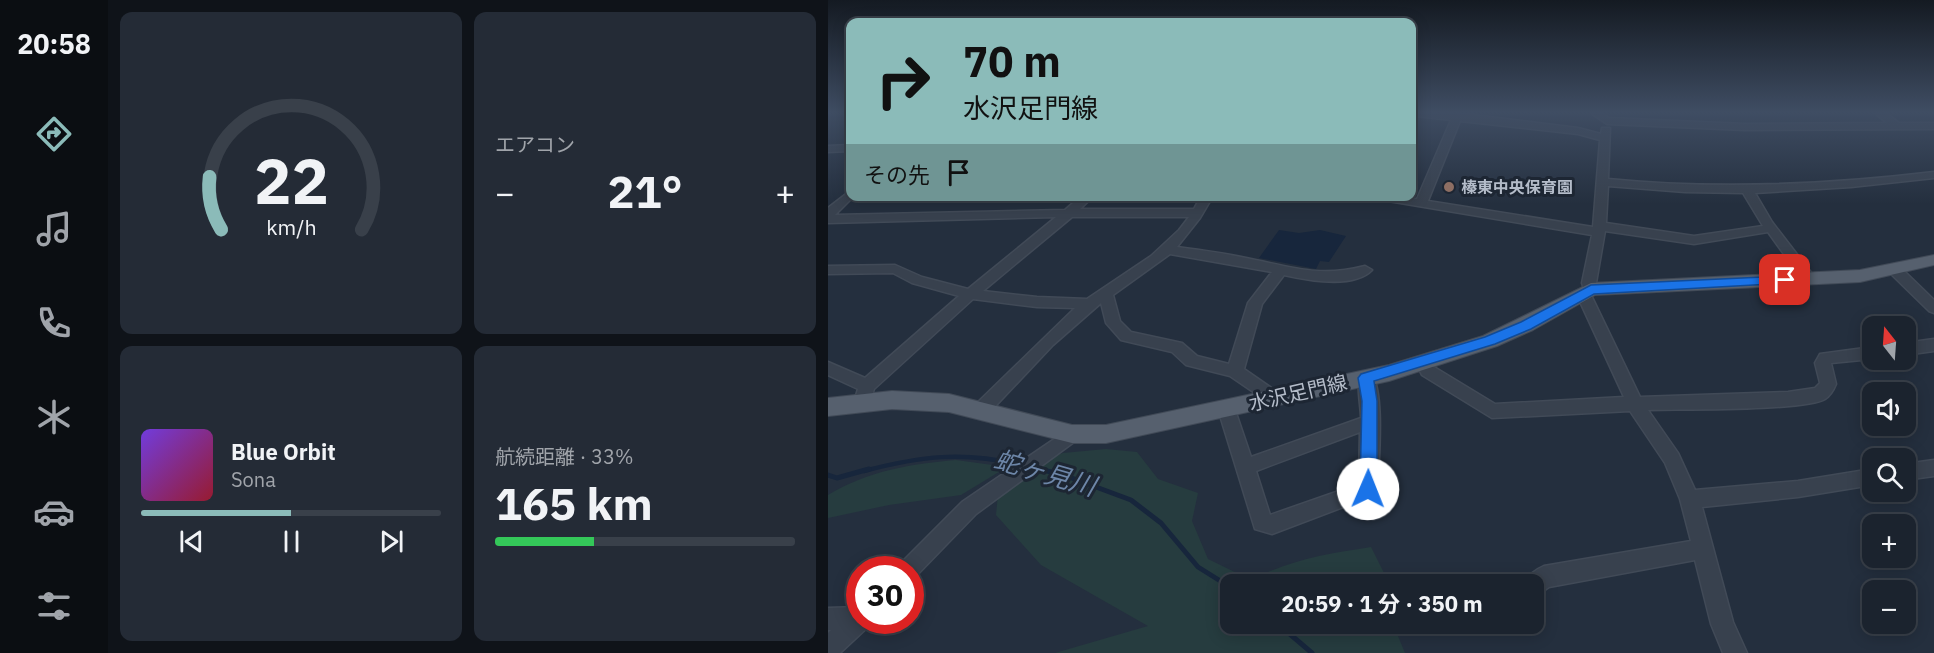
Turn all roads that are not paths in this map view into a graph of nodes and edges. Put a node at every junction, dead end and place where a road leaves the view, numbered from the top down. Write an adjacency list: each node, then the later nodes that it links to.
1 (1446, 143): 12 (street)
2 (1606, 143): 6 (street)
3 (846, 148): 4 (street)
4 (828, 149)
5 (1934, 175): 7 (street)
6 (1602, 182): 7 (street); 17 (street)
7 (1746, 188): 16 (street)
8 (846, 198): 15 (street)
9 (1084, 201): 13 (street)
10 (1204, 201): 14 (street)
11 (1407, 201): 12 (street)
12 (1421, 203): 17 (street)
13 (1072, 213): 14 (street); 15 (street); 26 (street)
14 (1198, 213): 18 (street)
15 (828, 217)
16 (1771, 228): 17 (street); 24 (street)
17 (1599, 229): 25 (street)
18 (1170, 250): 21 (street); 27 (street)
19 (1934, 260): 23 (main road, 水沢足門線)
20 (828, 270): 26 (street)
21 (1280, 270): 22 (street); 35 (street)
22 (1365, 270)
23 (1895, 270): 24 (main road, 水沢足門線); 29 (street)
24 (1809, 279): 25 (main road, 水沢足門線)
25 (1587, 291): 36 (main road, 水沢足門線); 39 (street)
26 (970, 294): 28 (street); 37 (street)
27 (1106, 295): 28 (street); 35 (street)
28 (1090, 304): 42 (street)
29 (1934, 308)
30 (1934, 345): 31 (street)
31 (1916, 347)
32 (1862, 354): 39 (street)
33 (828, 368): 37 (street)
34 (1428, 370): 39 (street)
35 (1235, 371): 38 (street)
36 (1366, 378): 38 (main road, 水沢足門線); 43 (street)
37 (864, 394): 40 (main road, 水沢足門線); 42 (main road, 水沢足門線)
38 (1274, 399): 41 (main road, 水沢足門線)
39 (1636, 406): 49 (street)
40 (828, 407)
41 (1227, 409): 44 (main road, 水沢足門線); 45 (street)
42 (981, 410): 44 (main road, 水沢足門線)
43 (1369, 422): 45 (street); 45 (street)
44 (1072, 434): 51 (street)
45 (1245, 466)
46 (1934, 468): 47 (street)
47 (1916, 470)
48 (1862, 479): 49 (street)
49 (1690, 499): 50 (street)
50 (1703, 549): 52 (street); 57 (street)
51 (922, 556)
52 (1544, 578)
53 (828, 619): 54 (street)
54 (846, 619)
55 (846, 632): 56 (street)
56 (828, 648)
57 (1734, 653)

